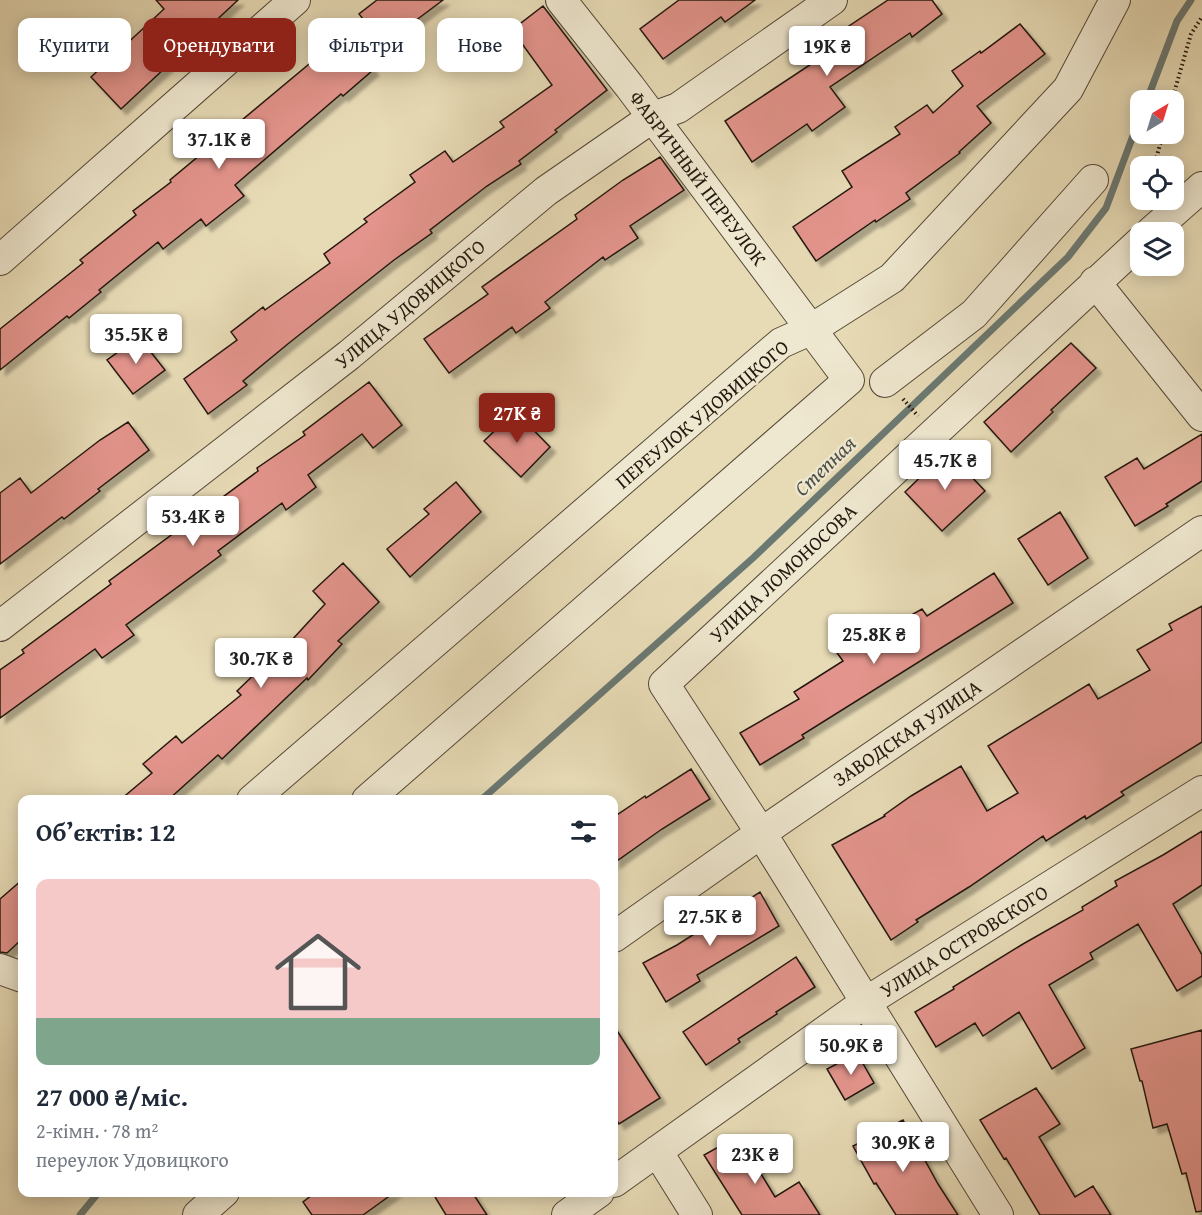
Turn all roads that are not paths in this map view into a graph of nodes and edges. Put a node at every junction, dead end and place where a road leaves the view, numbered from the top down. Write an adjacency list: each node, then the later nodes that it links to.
1 (295, 0): 10 (street)
2 (561, 0): 5 (street, ФАБРИЧНЫЙ ПЕРЕУЛОК)
3 (832, 0): 5 (street, УЛИЦА УДОВИЦКОГО)
4 (1115, 0): 12 (street, ПЕРЕУЛОК УДОВИЦКОГО)
5 (653, 117): 12 (street, ФАБРИЧНЫЙ ПЕРЕУЛОК); 16 (street, УЛИЦА УДОВИЦКОГО)
6 (1093, 180): 13 (street)
7 (1202, 187): 8 (street)
8 (1162, 222)
9 (1130, 251): 11 (street, УЛИЦА ЛОМОНОСОВА)
10 (0, 261)
11 (1095, 282): 14 (street); 20 (street, УЛИЦА ЛОМОНОСОВА)
12 (810, 330): 13 (street, ФАБРИЧНЫЙ ПЕРЕУЛОК); 18 (street, ПЕРЕУЛОК УДОВИЦКОГО)
13 (849, 380): 19 (street)
14 (1202, 416)
15 (1202, 531): 20 (street, ЗАВОДСКАЯ УЛИЦА)
16 (0, 626)
17 (1202, 791): 24 (street, УЛИЦА ОСТРОВСКОГО)
18 (258, 795)
19 (373, 795)
20 (761, 833): 21 (street, ЗАВОДСКАЯ УЛИЦА); 24 (street)
21 (618, 934)
22 (0, 969): 23 (street)
23 (18, 976)
24 (866, 1002): 25 (street, УЛИЦА ОСТРОВСКОГО); 32 (street)
25 (657, 1151): 26 (street, УЛИЦА ОСТРОВСКОГО); 31 (street)
26 (618, 1179)
27 (218, 1197): 29 (street)
28 (592, 1197): 30 (street)
29 (198, 1215)
30 (567, 1215)
31 (697, 1215)
32 (998, 1215)

